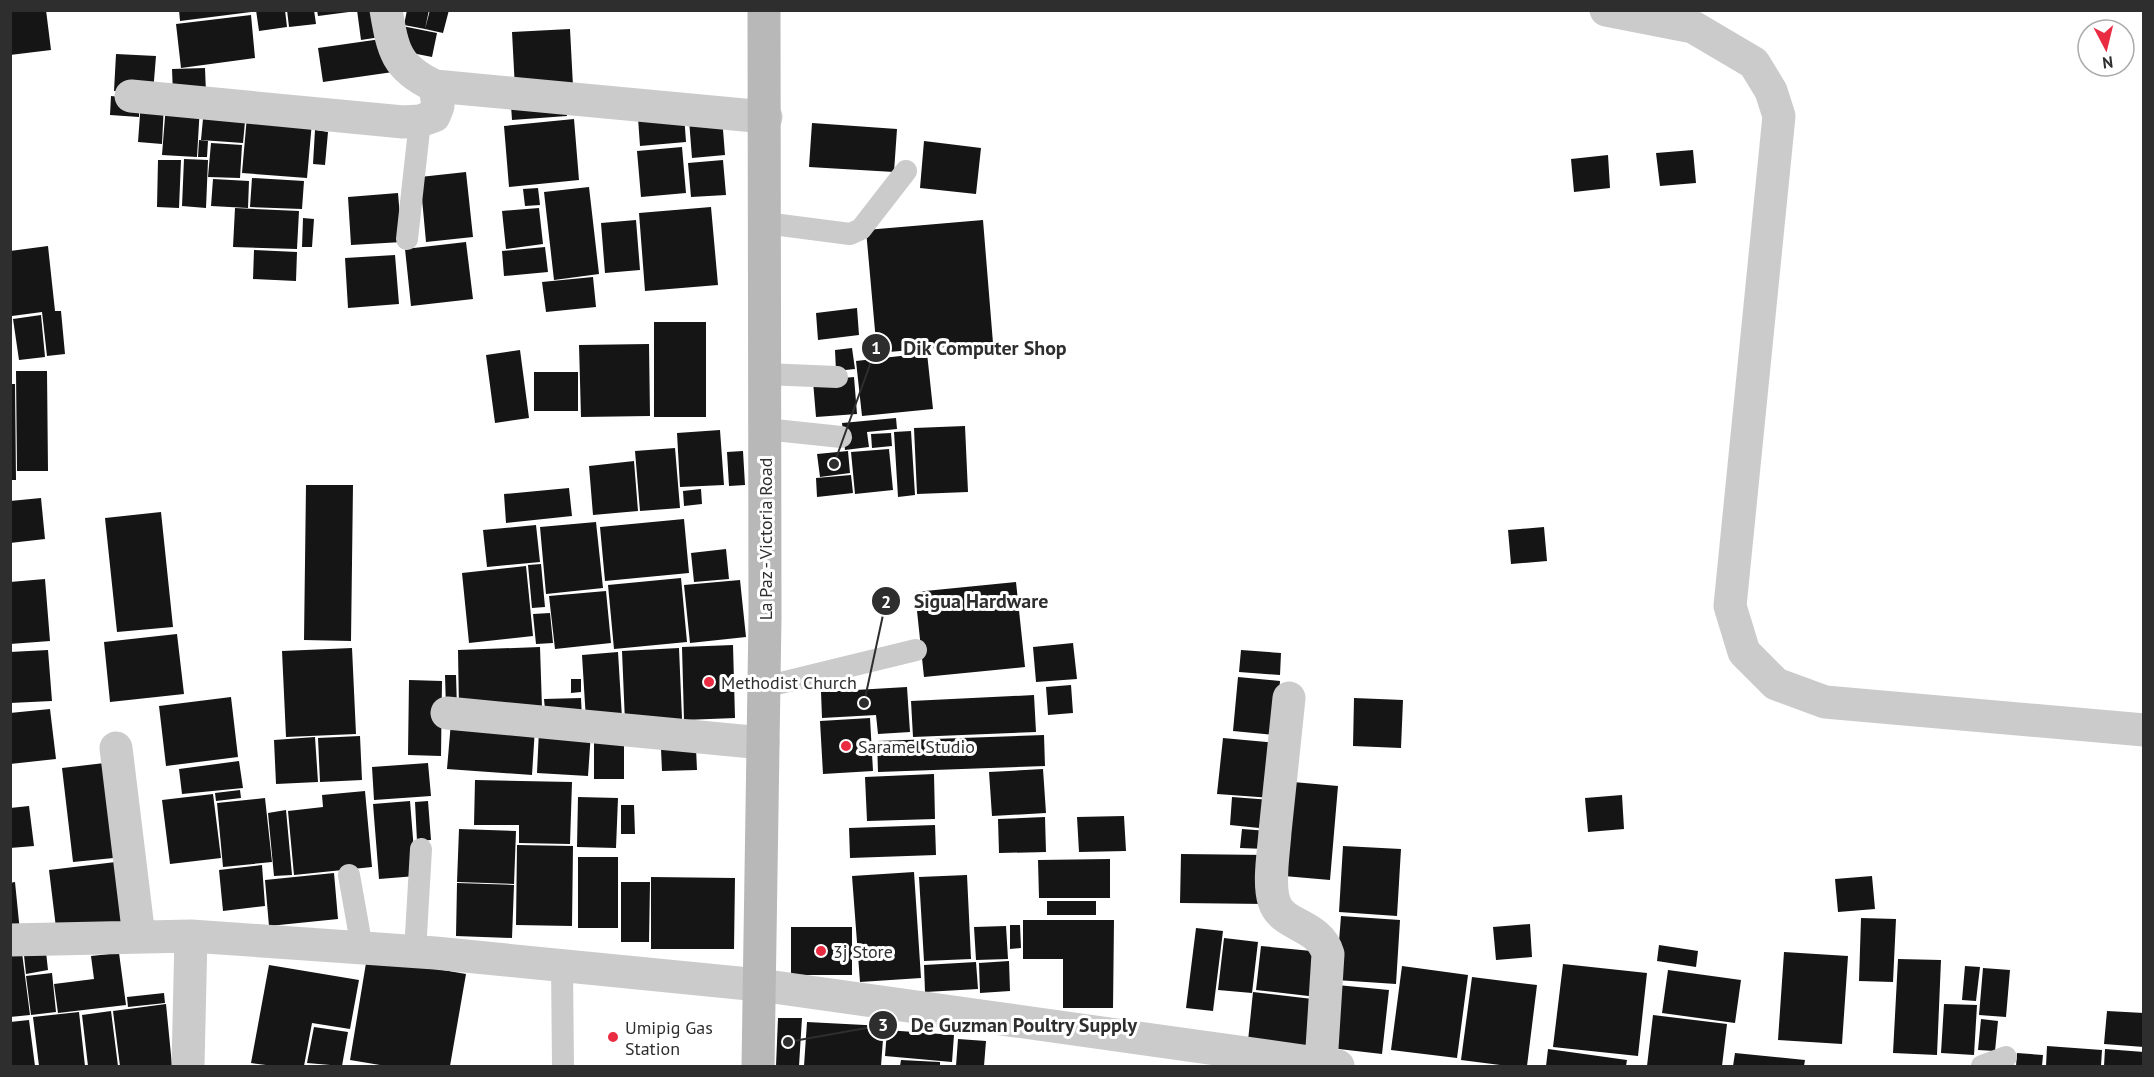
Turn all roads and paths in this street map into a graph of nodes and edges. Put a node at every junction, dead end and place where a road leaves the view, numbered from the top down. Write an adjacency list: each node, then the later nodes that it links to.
1 (386, 10): 4 (street)
2 (764, 10): 6 (main road, La Paz - Victoria Road)
3 (1606, 10): 19 (street)
4 (435, 86): 6 (street); 7 (street)
5 (130, 96): 7 (street)
6 (766, 117): 9 (main road, La Paz - Victoria Road)
7 (420, 121): 10 (lane)
8 (906, 171): 9 (lane)
9 (765, 223): 11 (main road, La Paz - Victoria Road)
10 (407, 239)
11 (765, 374): 12 (lane); 13 (main road, La Paz - Victoria Road)
12 (837, 377)
13 (765, 429): 14 (lane); 16 (main road, La Paz - Victoria Road)
14 (840, 437)
15 (916, 650): 16 (lane)
16 (764, 687): 20 (main road, La Paz - Victoria Road)
17 (1289, 698): 35 (street)
18 (447, 713): 20 (street)
19 (2144, 730)
20 (763, 743): 30 (main road, La Paz - Victoria Road)
21 (116, 748): 25 (street)
22 (421, 849): 28 (lane)
23 (349, 875): 27 (lane)
24 (191, 936): 25 (street); 27 (street); 32 (street)
25 (139, 937): 26 (street)
26 (10, 940)
27 (362, 948): 28 (street)
28 (415, 952): 29 (street)
29 (562, 965): 30 (street); 33 (lane)
30 (759, 985): 34 (main road, La Paz - Victoria Road); 35 (street)
31 (2007, 1057): 36 (lane)
32 (188, 1066)
33 (563, 1066)
34 (758, 1066)
35 (1326, 1066)
36 (1982, 1066)

